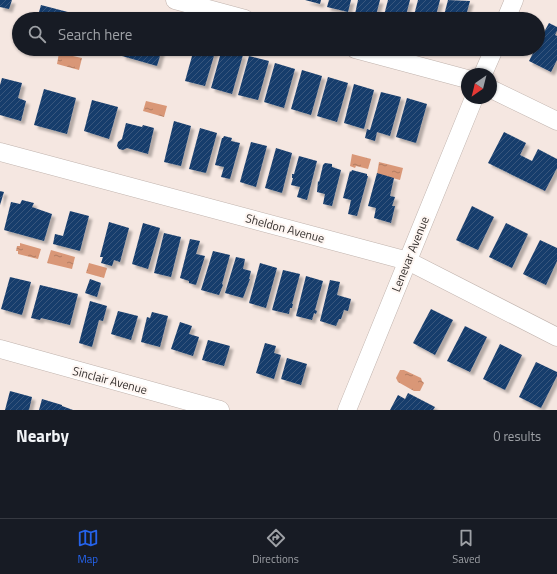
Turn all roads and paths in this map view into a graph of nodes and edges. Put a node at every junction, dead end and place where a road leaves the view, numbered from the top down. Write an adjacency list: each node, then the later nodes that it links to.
1 (175, 0): 3 (street)
2 (514, 0): 4 (street)
3 (219, 12)
4 (509, 12)
5 (382, 56): 8 (street)
6 (491, 56): 7 (street)
7 (486, 68)
8 (461, 77)
9 (497, 92): 11 (street)
10 (472, 104): 13 (street, Lenevar Avenue)
11 (557, 121)
12 (0, 152): 13 (street, Sheldon Avenue)
13 (408, 261): 14 (street, Sheldon Avenue); 17 (street, Lenevar Avenue)
14 (557, 337)
15 (0, 349): 16 (street, Sinclair Avenue)
16 (220, 410)
17 (347, 410)

